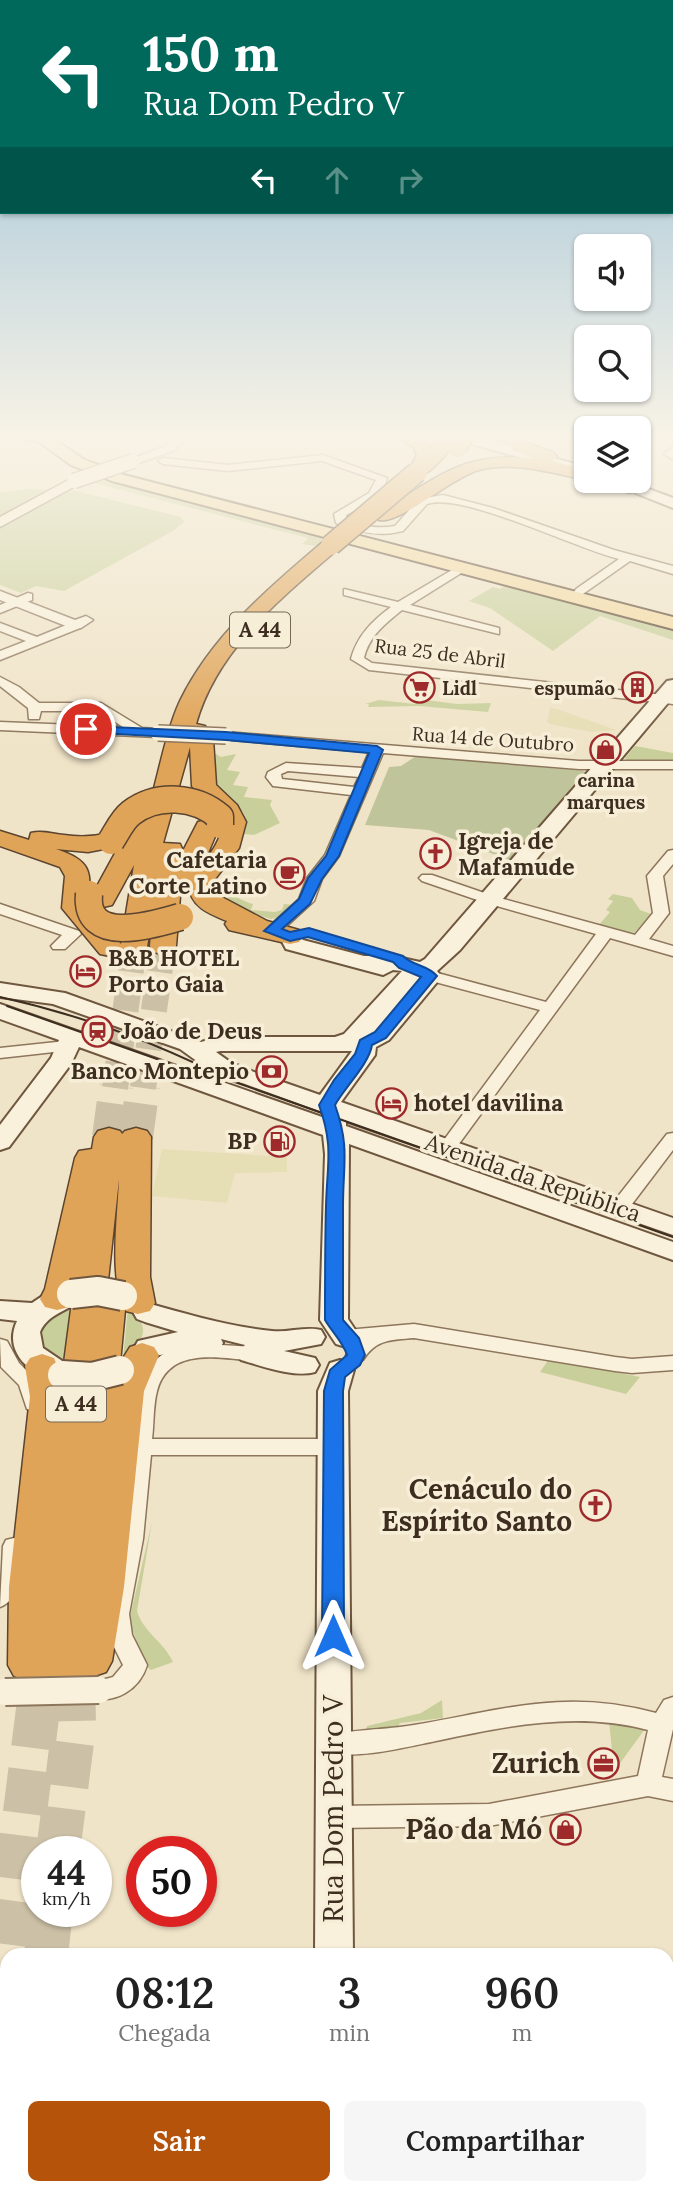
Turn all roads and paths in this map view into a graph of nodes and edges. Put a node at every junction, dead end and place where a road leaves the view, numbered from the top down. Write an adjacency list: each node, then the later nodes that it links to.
1 (341, 536): 8 (main road)
2 (349, 536): 6 (highway, A 44, bridge)
3 (354, 536): 6 (highway, A 44)
4 (364, 536): 12 (main road)
5 (560, 536): 7 (street)
6 (339, 546): 26 (highway, A 44); 30 (highway, A 44)
7 (629, 557): 9 (street); 12 (street)
8 (462, 568): 15 (street, Rua 25 de Abril); 19 (main road)
9 (673, 570)
10 (0, 587): 14 (street)
11 (348, 592): 15 (street)
12 (580, 592): 17 (main road)
13 (0, 595): 14 (street)
14 (22, 600): 16 (street); 18 (street)
15 (400, 606): 21 (street); 25 (street, Rua 25 de Abril)
16 (0, 609)
17 (673, 615)
18 (81, 622): 22 (street)
19 (673, 623)
20 (0, 627): 22 (street)
21 (495, 631)
22 (37, 641): 23 (street)
23 (0, 656)
24 (2, 684): 27 (street)
25 (669, 694): 34 (main road)
26 (191, 702): 37 (highway); 41 (highway, A 44)
27 (35, 707): 29 (street); 31 (street)
28 (0, 726): 29 (street, Rua 14 de Outubro)
29 (32, 727): 31 (street, Rua 14 de Outubro)
30 (197, 731): 41 (highway, A 44); 43 (highway)
31 (139, 732): 32 (street, Rua 14 de Outubro, bridge)
32 (377, 750): 34 (street, Rua 14 de Outubro); 35 (street)
33 (673, 765): 34 (street, Rua 14 de Outubro)
34 (605, 766): 47 (main road)
35 (367, 774): 36 (street); 36 (street)
36 (359, 792): 49 (street)
37 (151, 807): 38 (highway); 39 (highway); 40 (highway, bridge); 45 (highway)
38 (213, 826): 43 (highway); 51 (highway)
39 (0, 832): 40 (highway); 45 (highway)
40 (111, 841): 45 (highway)
41 (160, 849): 51 (highway); 51 (highway, A 44)
42 (673, 854): 46 (street)
43 (202, 877): 49 (highway)
44 (427, 878): 47 (street)
45 (89, 895): 51 (highway, bridge); 51 (highway)
46 (666, 897): 52 (street)
47 (491, 900): 50 (street); 55 (main road)
48 (0, 909): 53 (street)
49 (273, 931): 51 (highway); 55 (main road)
50 (606, 932): 52 (street); 58 (street)
51 (147, 936)
52 (639, 941): 54 (street)
53 (59, 946)
54 (673, 951)
55 (413, 976): 58 (street); 61 (main road); 61 (main road); 62 (main road)
56 (0, 990): 57 (main road, Avenida da República)
57 (28, 994): 59 (main road); 63 (main road, Avenida da República)
58 (551, 1008): 71 (street)
59 (4, 1012): 60 (main road, Avenida da República)
60 (70, 1042): 64 (street); 65 (main road, Avenida da República); 70 (main road)
61 (365, 1043): 62 (main road); 66 (main road)
62 (338, 1044): 63 (main road)
63 (198, 1050): 65 (main road); 66 (main road, Avenida da República)
64 (0, 1053)
65 (175, 1074): 67 (main road, Avenida da República)
66 (327, 1105): 67 (main road); 71 (main road, Avenida da República)
67 (337, 1131): 74 (main road, Avenida da República); 80 (main road)
68 (116, 1137): 75 (highway); 77 (highway); 86 (highway, A 44)
69 (673, 1138): 72 (street)
70 (0, 1142)
71 (447, 1149): 72 (main road, Avenida da República)
72 (619, 1208): 73 (main road, Avenida da República)
73 (673, 1227)
74 (673, 1251)
75 (136, 1304): 77 (main road, bridge); 78 (main road); 81 (main road)
76 (0, 1310): 77 (main road)
77 (37, 1332): 81 (main road, bridge); 85 (street); 86 (highway)
78 (308, 1351): 79 (main road); 80 (main road); 80 (main road)
79 (256, 1354): 81 (main road); 83 (street)
80 (347, 1354): 82 (street); 84 (main road, Rua Dom Pedro V)
81 (137, 1358): 86 (highway)
82 (673, 1363)
83 (141, 1447): 84 (street); 86 (street)
84 (334, 1447): 88 (main road, Rua Dom Pedro V)
85 (0, 1598)
86 (48, 1680)
87 (667, 1716): 88 (street); 89 (street)
88 (333, 1744): 90 (main road, Rua Dom Pedro V)
89 (661, 1787): 90 (street)
90 (334, 1817): 91 (main road, Rua Dom Pedro V)
91 (334, 1948)

